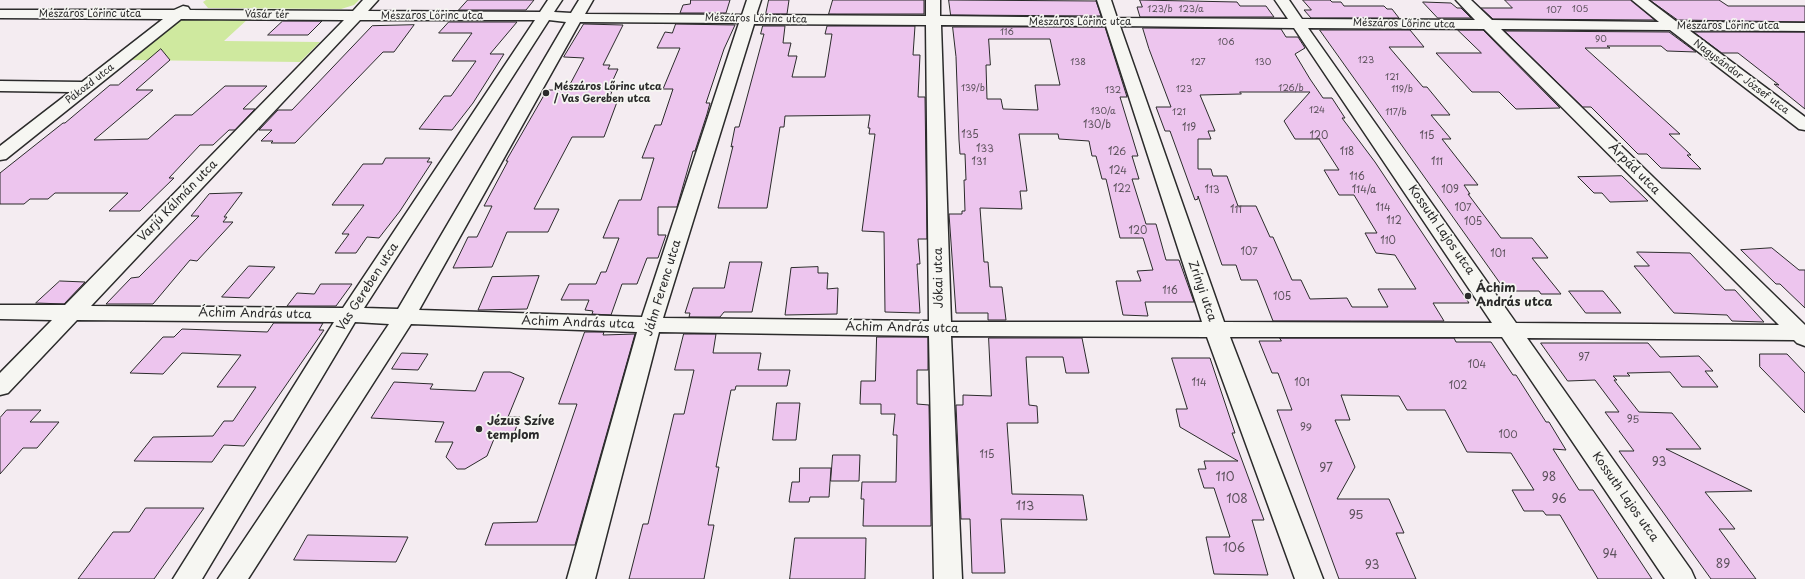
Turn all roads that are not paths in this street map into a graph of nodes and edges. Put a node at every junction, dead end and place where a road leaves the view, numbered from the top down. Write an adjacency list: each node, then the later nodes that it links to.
1 (25, 0): 12 (street)
2 (197, 0): 13 (street)
3 (371, 0): 14 (street)
4 (586, 0): 15 (street)
5 (934, 0): 16 (street, Jókai utca)
6 (1104, 0): 17 (street, Zrínyi utca)
7 (1282, 0): 18 (street, Kossuth Lajos utca)
8 (1463, 0): 19 (street, Árpád utca)
9 (1639, 0): 20 (street, Nagysándor József utca)
10 (550, 8): 14 (street, Mészáros Lőrinc utca); 15 (street, Mészáros Lőrinc utca); 28 (street, Vas Gereben utca)
11 (751, 9): 15 (street, Mészáros Lőrinc utca); 16 (street, Mészáros Lőrinc utca); 30 (street, Jáhn Ferenc utca)
12 (2, 14): 13 (street, Mészáros Lőrinc utca)
13 (179, 14): 14 (street, Vásár tér); 23 (street, Pákozd utca)
14 (356, 16): 27 (street, Varjú Kálmán utca)
15 (576, 18): 29 (street)
16 (934, 22): 17 (street, Mészáros Lőrinc utca); 31 (street, Jókai utca)
17 (1112, 22): 18 (street, Mészáros Lőrinc utca); 32 (street, Zrínyi utca)
18 (1298, 23): 19 (street, Mészáros Lőrinc utca); 33 (street, Kossuth Lajos utca)
19 (1489, 25): 20 (street, Mészáros Lőrinc utca); 34 (street, Árpád utca)
20 (1674, 26): 21 (street, Mészáros Lőrinc utca); 24 (street, Nagysándor József utca)
21 (1805, 27)
22 (0, 86): 23 (street)
23 (87, 87): 25 (street, Pákozd utca)
24 (1805, 125)
25 (0, 155)
26 (0, 312): 27 (street, Áchim András utca)
27 (72, 312): 28 (street, Áchim András utca); 35 (street, Varjú Kálmán utca)
28 (349, 315): 29 (street, Áchim András utca); 36 (street, Vas Gereben utca)
29 (404, 318): 30 (street, Áchim András utca); 37 (street)
30 (650, 325): 31 (street, Áchim András utca); 38 (street, Jáhn Ferenc utca)
31 (940, 329): 32 (street, Áchim András utca); 39 (street, Jókai utca)
32 (1216, 330): 33 (street, Áchim András utca); 40 (street, Zrínyi utca)
33 (1509, 330): 34 (street, Áchim András utca); 41 (street, Kossuth Lajos utca)
34 (1803, 335)
35 (0, 387)
36 (187, 579)
37 (232, 579)
38 (581, 579)
39 (948, 579)
40 (1309, 579)
41 (1681, 579)

